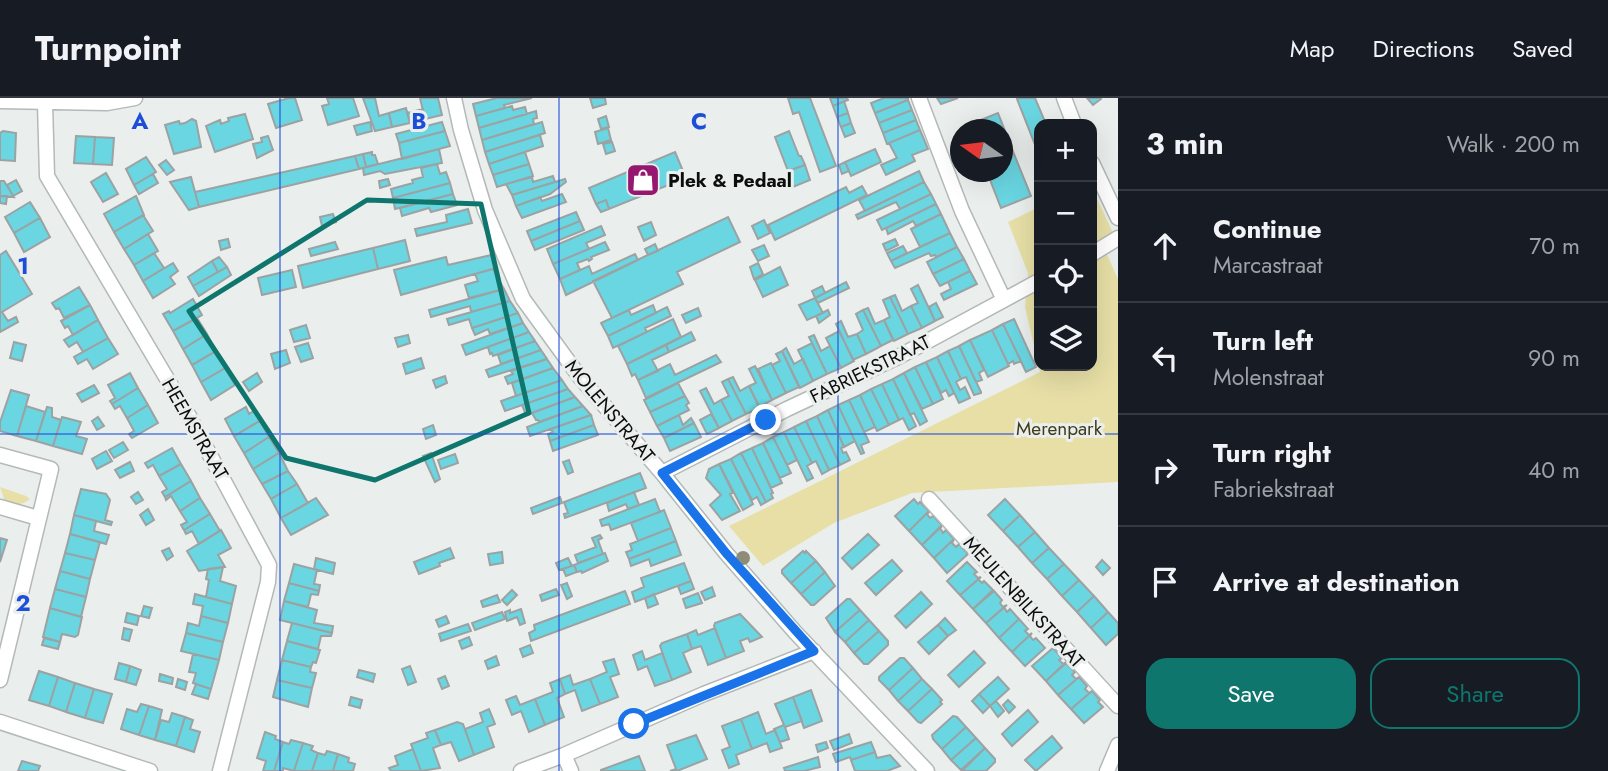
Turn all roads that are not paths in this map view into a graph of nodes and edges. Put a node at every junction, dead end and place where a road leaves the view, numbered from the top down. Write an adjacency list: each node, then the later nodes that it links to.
1 (135, 98): 6 (street)
2 (454, 98): 15 (street, MOLENSTRAAT)
3 (919, 98): 13 (street)
4 (1064, 98): 7 (street)
5 (0, 101): 6 (street)
6 (45, 103): 27 (street, HEEMSTRAAT)
7 (1072, 119)
8 (1097, 174): 9 (street)
9 (1118, 218)
10 (1118, 238): 11 (street)
11 (1097, 251)
12 (1034, 284): 13 (street, FABRIEKSTRAAT)
13 (1004, 300): 15 (street, FABRIEKSTRAAT)
14 (0, 455): 18 (street)
15 (662, 473): 19 (street, MOLENSTRAAT)
16 (929, 499): 21 (street, MEULENBILKSTRAAT)
17 (0, 507): 18 (street)
18 (38, 518): 20 (street)
19 (814, 651): 24 (street); 30 (street, MOLENSTRAAT)
20 (0, 680)
21 (1118, 706)
22 (0, 722): 26 (street)
23 (1118, 745): 25 (street)
24 (564, 755): 28 (street); 29 (street)
25 (1111, 770)
26 (150, 771)
27 (220, 771)
28 (521, 771)
29 (571, 771)
30 (927, 771)

